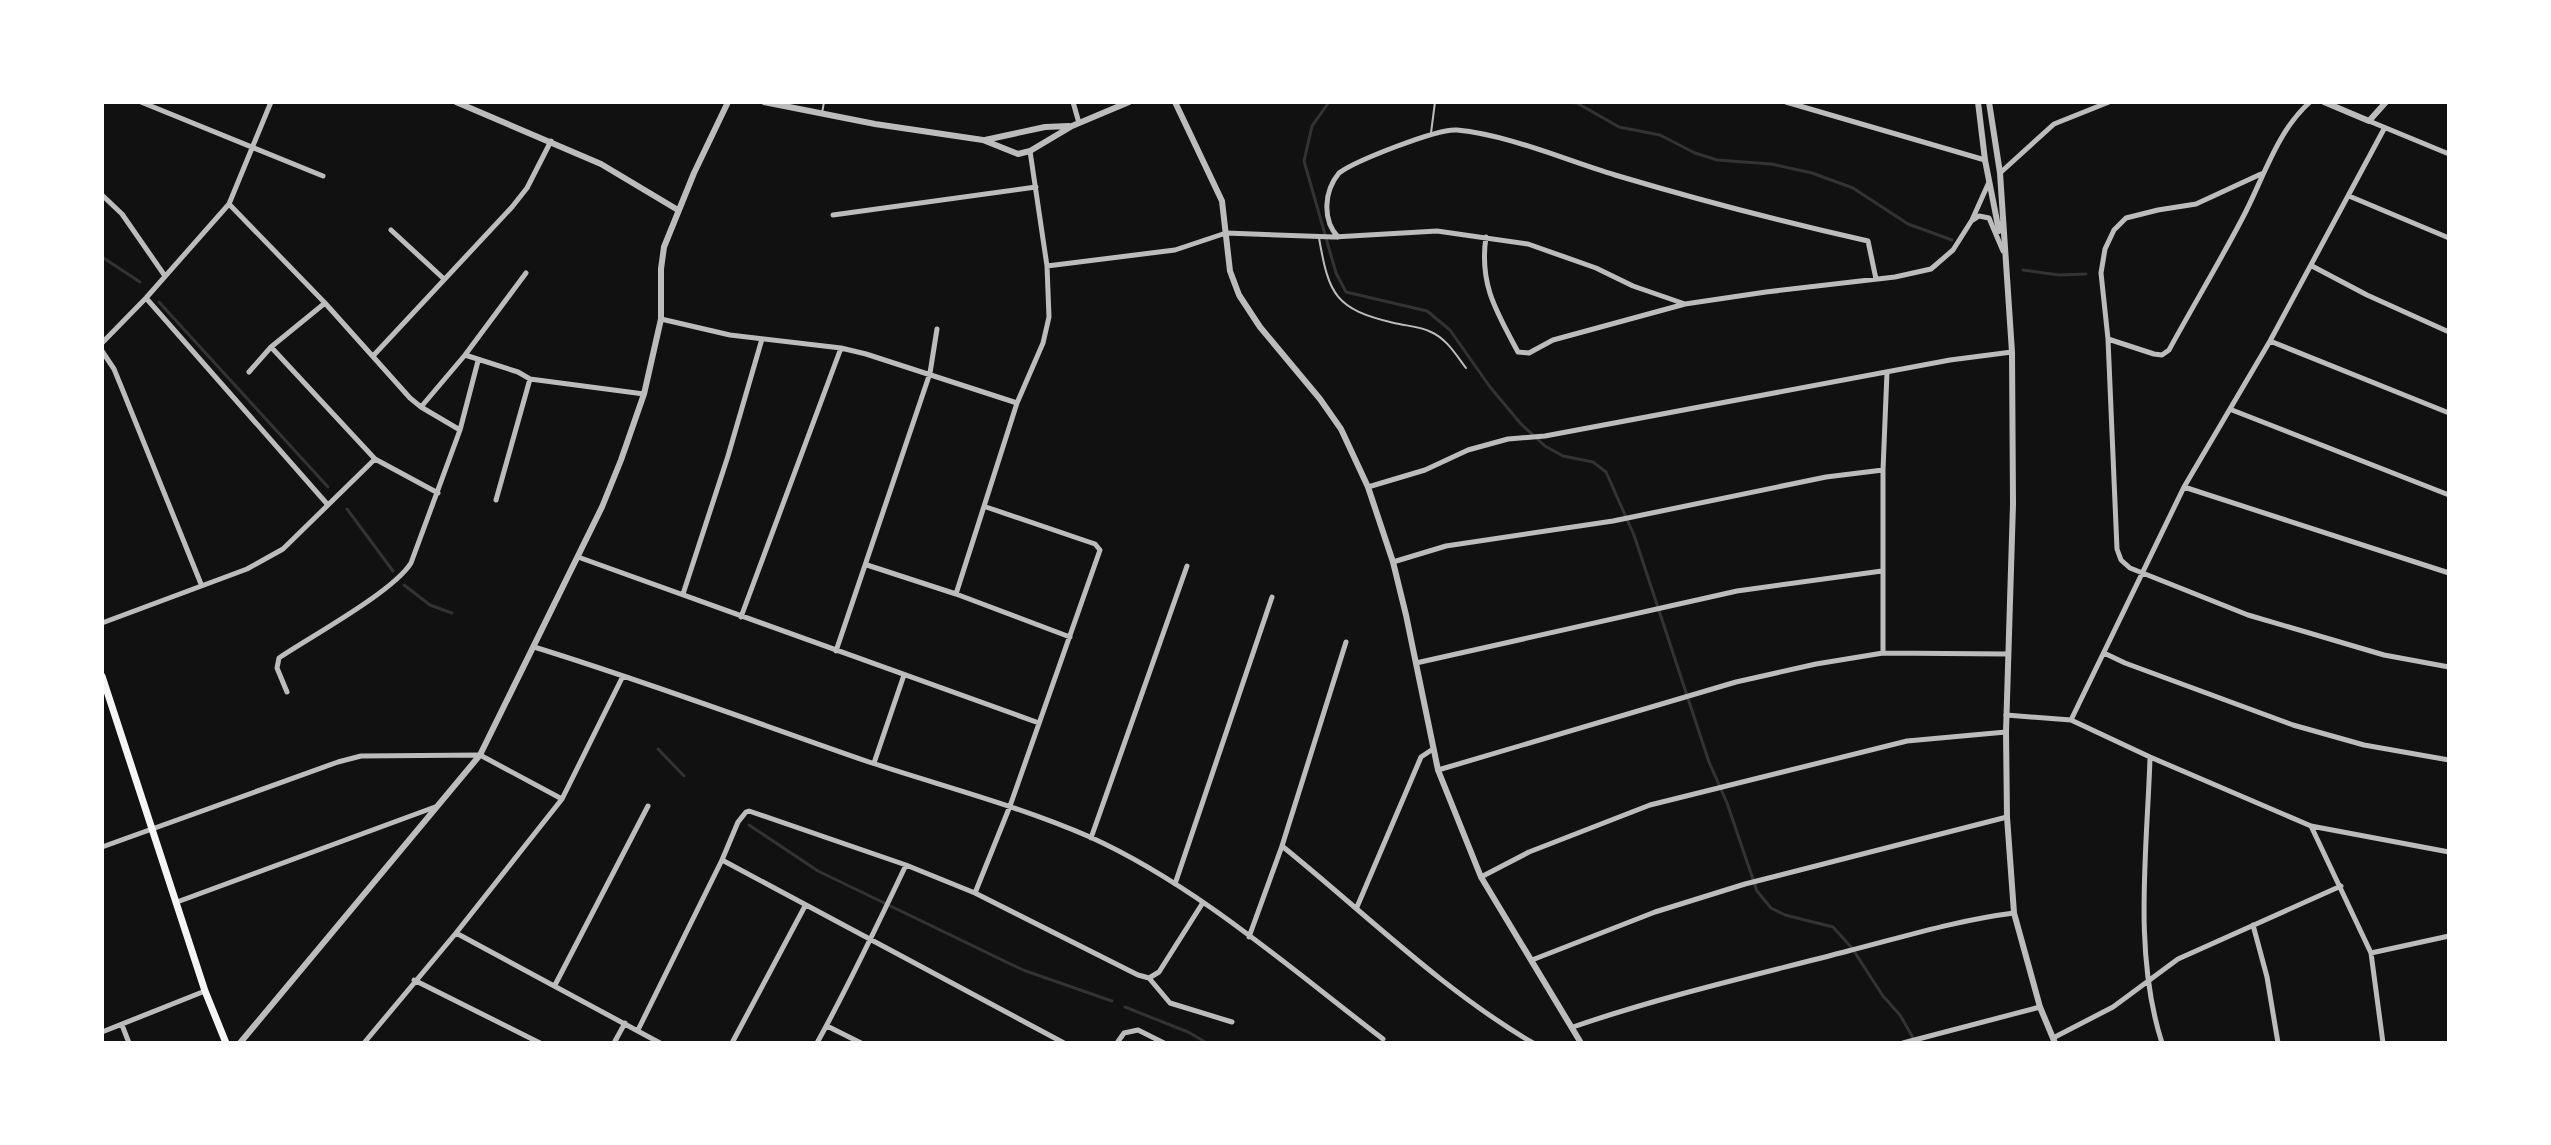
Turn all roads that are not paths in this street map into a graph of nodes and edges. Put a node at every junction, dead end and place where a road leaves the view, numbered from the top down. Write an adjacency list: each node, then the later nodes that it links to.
1 (141, 102): 30 (street)
2 (271, 102): 30 (street)
3 (456, 102): 28 (street)
4 (728, 102): 43 (street)
5 (764, 102): 20 (street)
6 (824, 102): 20 (lane)
7 (1073, 102): 22 (street)
8 (1129, 102): 22 (street)
9 (1175, 102): 47 (street)
10 (1435, 102): 25 (lane)
11 (1786, 102): 34 (street)
12 (1978, 102): 34 (street)
13 (1989, 102): 35 (street)
14 (2109, 102): 35 (street)
15 (2298, 102): 19 (street)
16 (2310, 102): 19 (street)
17 (2324, 102): 21 (street)
18 (2386, 102): 21 (street)
19 (2298, 113): 36 (street)
20 (821, 114): 27 (street)
21 (2369, 121): 24 (street)
22 (1076, 124): 23 (street); 29 (street)
23 (1045, 127): 26 (street); 29 (street)
24 (2384, 129): 33 (street); 41 (street)
25 (1431, 134): 49 (street); 58 (street)
26 (1010, 135): 27 (street); 32 (street)
27 (983, 140): 32 (street)
28 (551, 141): 43 (street); 57 (street)
29 (1047, 142): 31 (street)
30 (254, 146): 37 (street); 42 (street)
31 (1030, 151): 32 (street); 39 (street)
32 (1011, 152)
33 (2449, 154)
34 (1985, 160): 38 (street)
35 (2000, 173): 38 (street); 52 (street)
36 (2261, 174): 66 (street); 66 (street)
37 (323, 176)
38 (1989, 182): 45 (street); 52 (street)
39 (1036, 187): 44 (street); 53 (street)
40 (102, 195): 56 (street)
41 (2349, 196): 51 (street); 54 (street)
42 (229, 204): 56 (street); 60 (street)
43 (678, 210): 62 (street)
44 (833, 215)
45 (1972, 220): 52 (street); 58 (street)
46 (391, 230): 57 (street)
47 (1226, 233): 48 (street); 53 (street); 89 (street)
48 (1320, 237): 49 (street); 76 (lane)
49 (1336, 237): 50 (street)
50 (1486, 237): 61 (street); 61 (street)
51 (2449, 238)
52 (2003, 251): 72 (street)
53 (1047, 266): 82 (street)
54 (2312, 266): 64 (street); 67 (street)
55 (526, 273): 73 (street)
56 (165, 276): 59 (street)
57 (444, 279): 74 (street)
58 (1876, 279): 61 (street)
59 (147, 296): 68 (street); 94 (street)
60 (325, 303): 69 (street); 74 (street)
61 (1685, 304)
62 (661, 319): 65 (street); 81 (street)
63 (937, 329): 79 (street)
64 (2449, 332)
65 (762, 339): 70 (street); 104 (street)
66 (2108, 339): 101 (street)
67 (2270, 341): 84 (street); 85 (street)
68 (102, 343)
69 (271, 347): 77 (street); 87 (street)
70 (841, 348): 79 (street); 107 (street)
71 (102, 351): 103 (street)
72 (2012, 352): 78 (street); 115 (street)
73 (465, 355): 75 (street); 83 (street)
74 (373, 356): 83 (street)
75 (478, 361): 80 (street); 86 (street)
76 (1466, 368)
77 (249, 372)
78 (1887, 372): 88 (street); 89 (street)
79 (930, 373): 82 (street); 98 (street)
80 (530, 379): 81 (street); 93 (street)
81 (644, 394): 96 (street)
82 (1017, 403): 95 (street)
83 (421, 407): 86 (street)
84 (2232, 410): 90 (street); 92 (street)
85 (2449, 413)
86 (460, 430): 91 (street)
87 (375, 459): 91 (street); 94 (street)
88 (1883, 470): 97 (street); 100 (street)
89 (1368, 487): 97 (street)
90 (2184, 487): 101 (street); 102 (street)
91 (438, 493): 121 (street)
92 (2449, 495)
93 (496, 500)
94 (330, 503): 103 (street)
95 (986, 507): 105 (street); 109 (street)
96 (578, 557): 104 (street); 111 (street)
97 (1393, 562): 116 (street)
98 (867, 565): 105 (street); 112 (street)
99 (1187, 566): 139 (street)
100 (1882, 571): 113 (street); 116 (street)
101 (2143, 573): 114 (street); 117 (street)
102 (2449, 573)
103 (201, 584): 108 (street)
104 (683, 594): 107 (street)
105 (956, 594): 109 (street)
106 (1272, 597): 146 (street)
107 (741, 617): 112 (street)
108 (102, 623)
109 (1070, 637): 124 (street)
110 (1346, 642): 140 (street)
111 (534, 647): 120 (street); 127 (street)
112 (836, 651): 118 (street)
113 (1883, 653): 115 (street); 131 (street)
114 (2104, 653): 123 (street); 129 (street)
115 (2007, 654): 122 (street)
116 (1416, 663): 126 (street)
117 (2449, 667)
118 (904, 675): 124 (street); 130 (street)
119 (102, 676): 138 (main road)
120 (623, 676): 130 (street); 132 (street)
121 (287, 692)
122 (2006, 715): 123 (street); 125 (street)
123 (2071, 720): 128 (street)
124 (1039, 723): 135 (street)
125 (2006, 732): 136 (street); 145 (street)
126 (1433, 749): 131 (street); 152 (street)
127 (480, 755): 132 (street); 133 (street); 138 (street)
128 (2150, 757): 137 (street); 163 (street)
129 (2449, 760)
130 (874, 763): 135 (street)
131 (1438, 770): 145 (street)
132 (562, 799): 155 (street)
133 (439, 806): 149 (street); 179 (street)
134 (648, 806): 164 (street)
135 (1010, 806): 139 (street); 148 (street)
136 (2007, 817): 153 (street); 160 (street)
137 (2311, 826): 142 (street); 147 (street)
138 (152, 829): 141 (street); 149 (main road)
139 (1091, 838): 146 (street)
140 (1282, 846): 152 (street); 157 (street)
141 (102, 847)
142 (2449, 852)
143 (722, 860): 144 (street); 151 (street); 172 (street)
144 (906, 865): 148 (street); 158 (street)
145 (1481, 877): 160 (street)
146 (1175, 884): 150 (street)
147 (2341, 886): 154 (street); 159 (street)
148 (975, 893): 161 (street)
149 (177, 902): 165 (main road)
150 (1202, 904): 157 (street); 161 (street)
151 (805, 906): 158 (street); 184 (street)
152 (1357, 907): 190 (street)
153 (2014, 913): 166 (street); 171 (street)
154 (2253, 925): 163 (street); 194 (street)
155 (456, 933): 162 (street); 164 (street)
156 (2449, 936): 159 (street)
157 (1249, 937): 174 (street)
158 (868, 940): 170 (street); 187 (street)
159 (2371, 953): 195 (street)
160 (1532, 960): 171 (street)
161 (1149, 978): 167 (street)
162 (414, 980): 180 (street); 181 (street)
163 (2147, 983): 175 (street); 193 (street)
164 (555, 985): 168 (street)
165 (205, 991): 169 (street); 178 (main road)
166 (2040, 1007): 175 (street); 176 (street)
167 (1232, 1022)
168 (625, 1023): 172 (street); 182 (street)
169 (122, 1025): 173 (street); 177 (street)
170 (827, 1026): 185 (street); 186 (street)
171 (1573, 1027): 191 (street)
172 (638, 1030): 183 (street)
173 (102, 1032)
174 (1383, 1039)
175 (2054, 1040)
176 (1909, 1042): 192 (street)
177 (129, 1043)
178 (226, 1043)
179 (240, 1043)
180 (364, 1043)
181 (540, 1043)
182 (614, 1043)
183 (660, 1043)
184 (732, 1043)
185 (817, 1043)
186 (861, 1043)
187 (1064, 1043)
188 (1117, 1043): 189 (street)
189 (1164, 1043)
190 (1533, 1043)
191 (1581, 1043)
192 (1903, 1043)
193 (2162, 1043)
194 (2278, 1043)
195 (2383, 1043)

